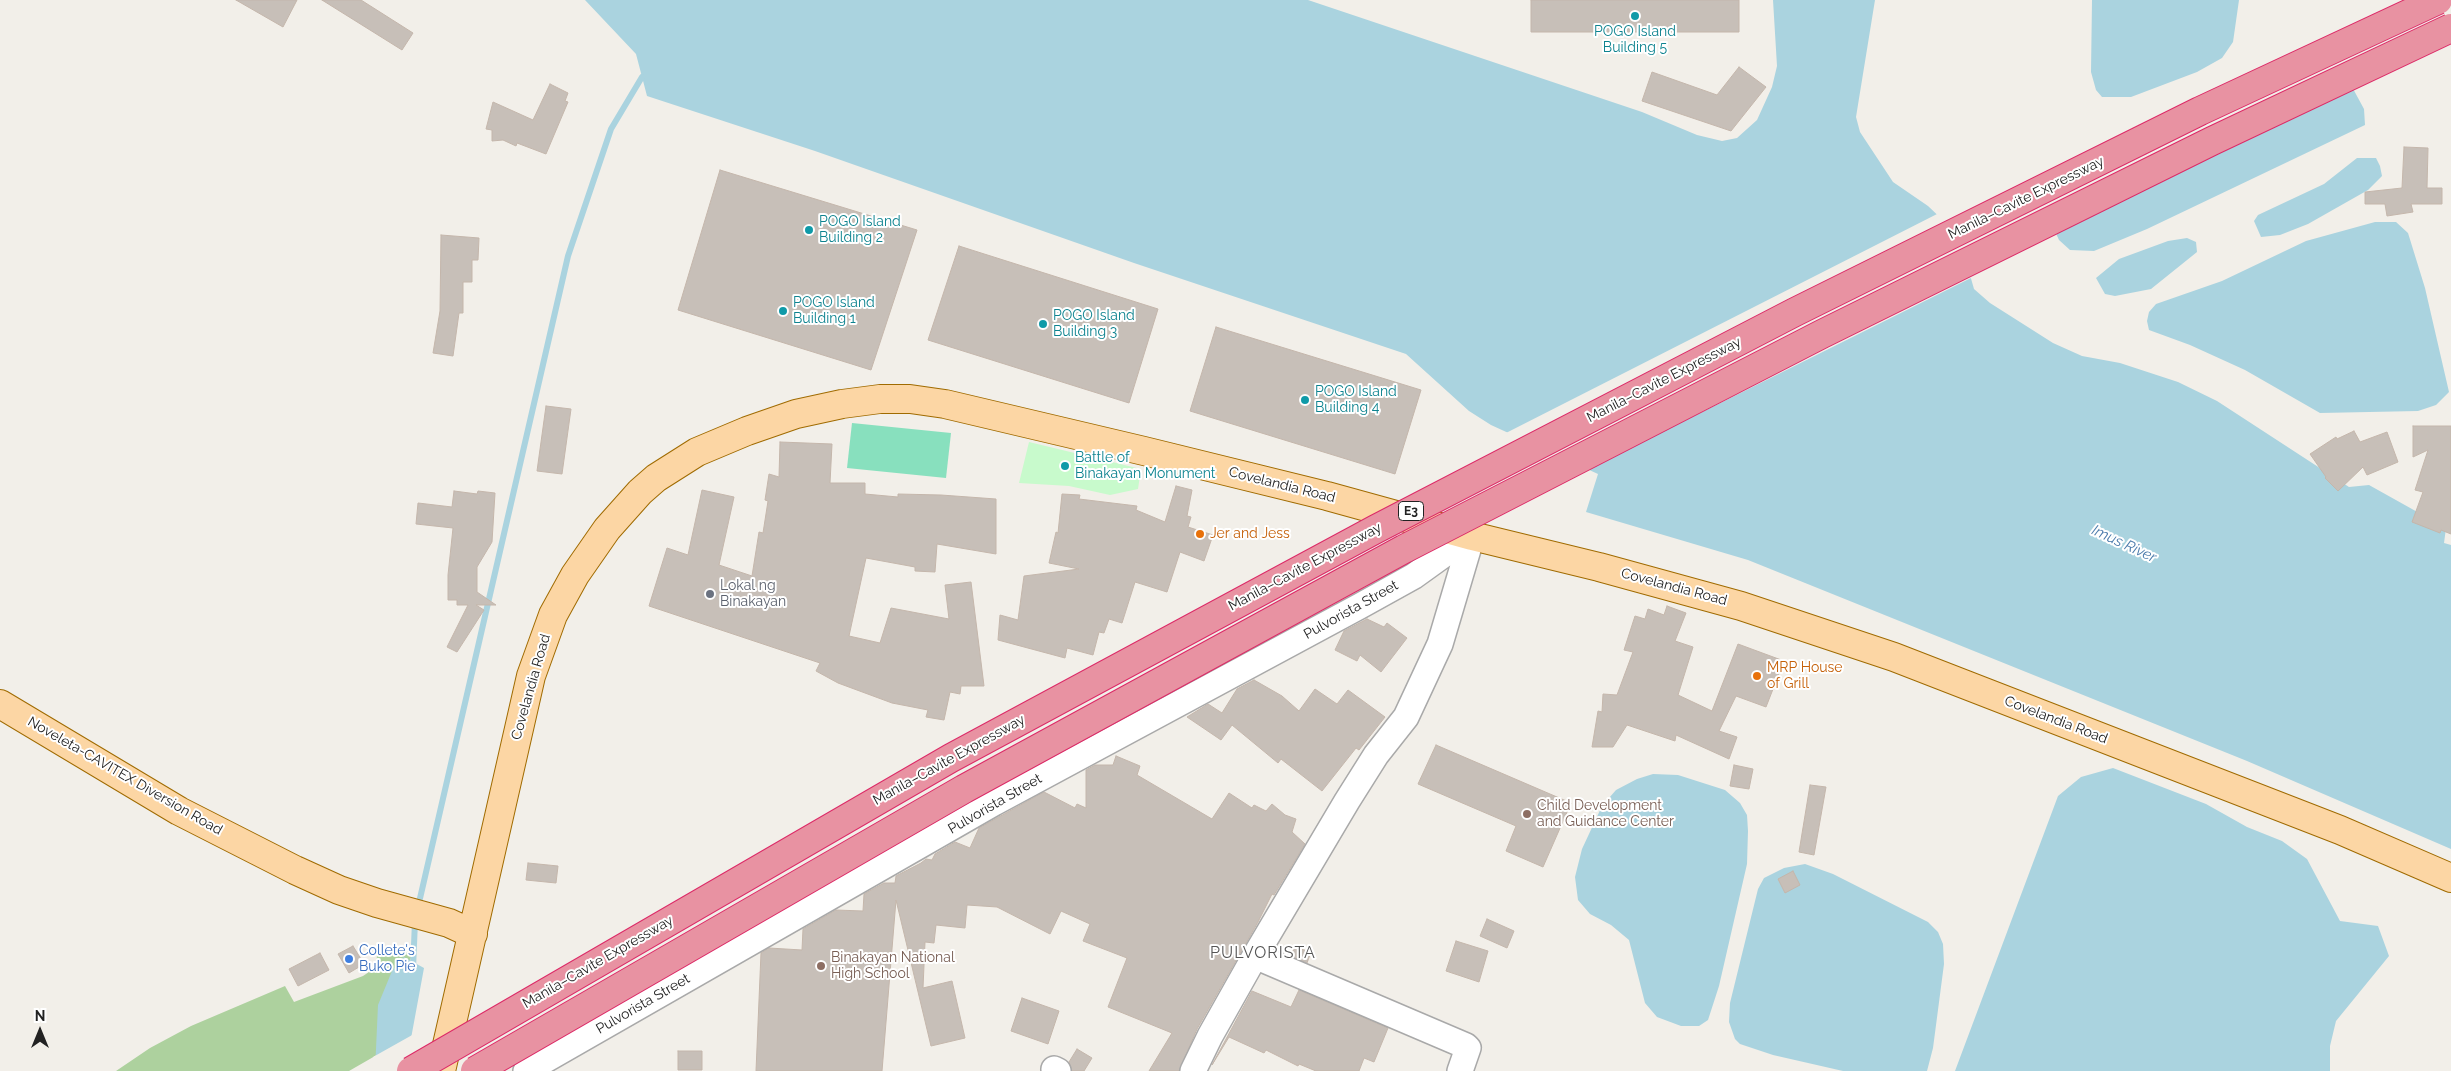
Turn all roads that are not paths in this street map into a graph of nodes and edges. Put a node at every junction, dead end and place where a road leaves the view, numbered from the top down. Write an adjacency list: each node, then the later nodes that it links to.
1 (2438, 0): 8 (highway, Manila–Cavite Expressway / E3, bridge)
2 (2451, 28): 10 (highway, E3, bridge)
3 (1470, 541): 5 (main road, Covelandia Road); 6 (main road, Covelandia Road); 7 (street); 11 (street, Pulvorista Street)
4 (0, 704): 6 (main road, Noveleta-CAVITEX Diversion Road)
5 (2451, 878)
6 (461, 928): 9 (main road, Covelandia Road)
7 (1255, 956): 12 (street); 13 (street)
8 (411, 1071)
9 (441, 1071)
10 (475, 1071)
11 (526, 1071)
12 (1193, 1071)
13 (1460, 1071)

